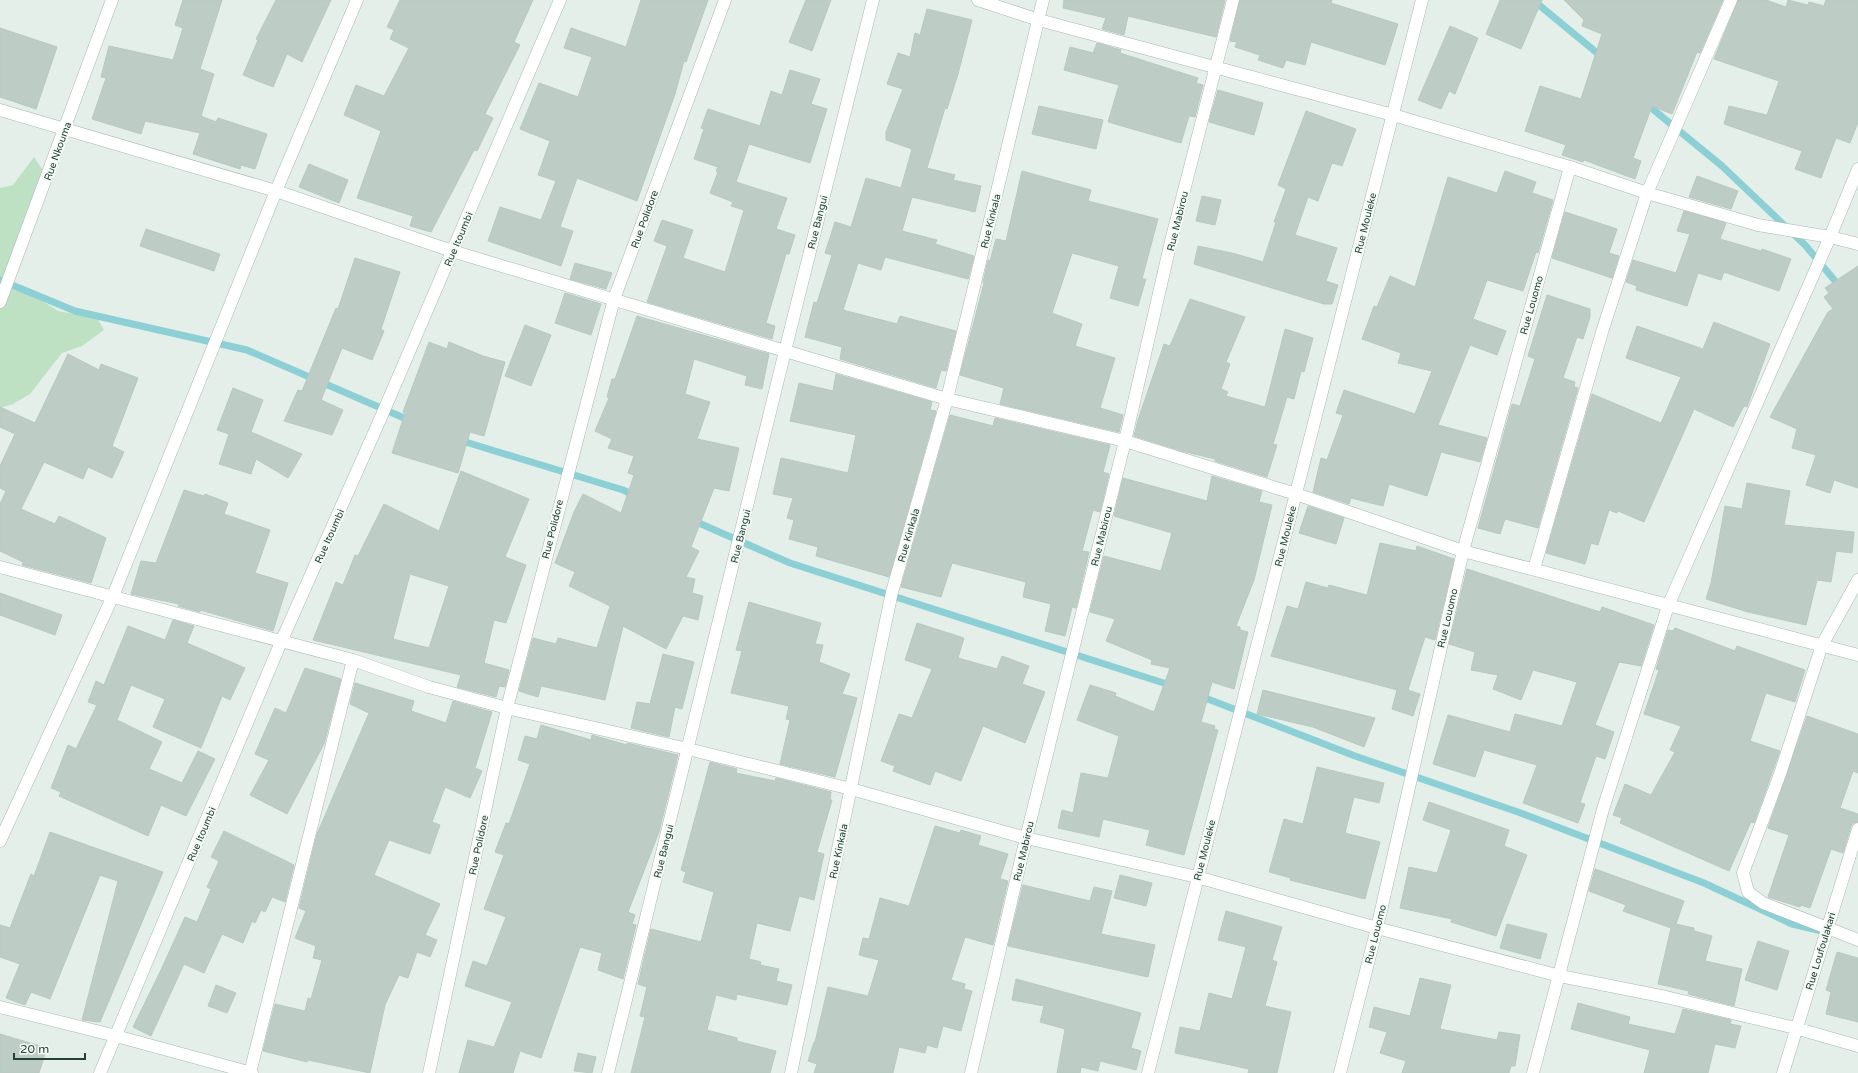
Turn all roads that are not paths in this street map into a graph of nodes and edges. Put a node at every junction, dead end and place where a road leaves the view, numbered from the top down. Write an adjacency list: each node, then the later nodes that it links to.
1 (112, 0): 15 (street, Rue Nkouma)
2 (357, 0): 18 (street)
3 (560, 0): 22 (street, Rue Itoumbi)
4 (725, 0): 23 (street, Rue Polidore)
5 (873, 0): 25 (street, Rue Bangui)
6 (978, 0): 11 (street)
7 (1043, 0): 11 (street, Rue Kinkala)
8 (1233, 0): 12 (street, Rue Mabirou)
9 (1422, 0): 14 (street, Rue Mouleke)
10 (1731, 0): 19 (street)
11 (1039, 20): 12 (street); 26 (street, Rue Kinkala)
12 (1216, 67): 14 (street); 27 (street, Rue Mabirou)
13 (0, 110): 15 (street)
14 (1393, 115): 16 (street); 28 (street, Rue Mouleke)
15 (65, 129): 18 (street); 24 (street, Rue Nkouma)
16 (1570, 167): 19 (street); 29 (street, Rue Louomo)
17 (1858, 169): 20 (street)
18 (276, 191): 22 (street); 33 (street)
19 (1647, 192): 20 (street); 31 (street)
20 (1830, 237): 21 (street); 34 (street)
21 (1858, 244)
22 (452, 251): 23 (street); 35 (street, Rue Itoumbi)
23 (614, 300): 25 (street); 39 (street, Rue Polidore)
24 (0, 302)
25 (785, 351): 26 (street); 40 (street, Rue Bangui)
26 (947, 399): 27 (street); 41 (street, Rue Kinkala)
27 (1125, 441): 28 (street); 43 (street, Rue Mabirou)
28 (1296, 494): 29 (street); 45 (street, Rue Mouleke)
29 (1463, 551): 31 (street); 46 (street, Rue Louomo)
30 (0, 567): 33 (street)
31 (1534, 569): 34 (street)
32 (1858, 580): 36 (street)
33 (113, 596): 35 (street); 44 (street)
34 (1668, 606): 36 (street); 49 (street)
35 (282, 642): 38 (street); 52 (street, Rue Itoumbi)
36 (1822, 645): 37 (street); 47 (street)
37 (1858, 655)
38 (353, 660): 39 (street); 55 (street)
39 (507, 708): 40 (street); 56 (street, Rue Polidore)
40 (688, 749): 41 (street); 57 (street, Rue Bangui)
41 (851, 789): 43 (street); 58 (street, Rue Kinkala)
42 (1858, 828): 47 (street, Rue Loufoulakari)
43 (1026, 838): 45 (street); 59 (street, Rue Mabirou)
44 (0, 841)
45 (1198, 877): 46 (street); 60 (street, Rue Mouleke)
46 (1377, 928): 49 (street); 61 (street, Rue Louomo)
47 (1826, 928): 48 (street); 51 (street, Rue Loufoulakari)
48 (1858, 940)
49 (1560, 976): 51 (street); 62 (street)
50 (0, 1007): 52 (street)
51 (1796, 1028): 53 (street); 63 (street, Rue Loufoulakari)
52 (116, 1036): 54 (street, Rue Itoumbi); 55 (street)
53 (1858, 1046)
54 (100, 1073)
55 (251, 1073)
56 (429, 1073)
57 (608, 1073)
58 (791, 1073)
59 (971, 1073)
60 (1148, 1073)
61 (1340, 1073)
62 (1533, 1073)
63 (1783, 1073)

